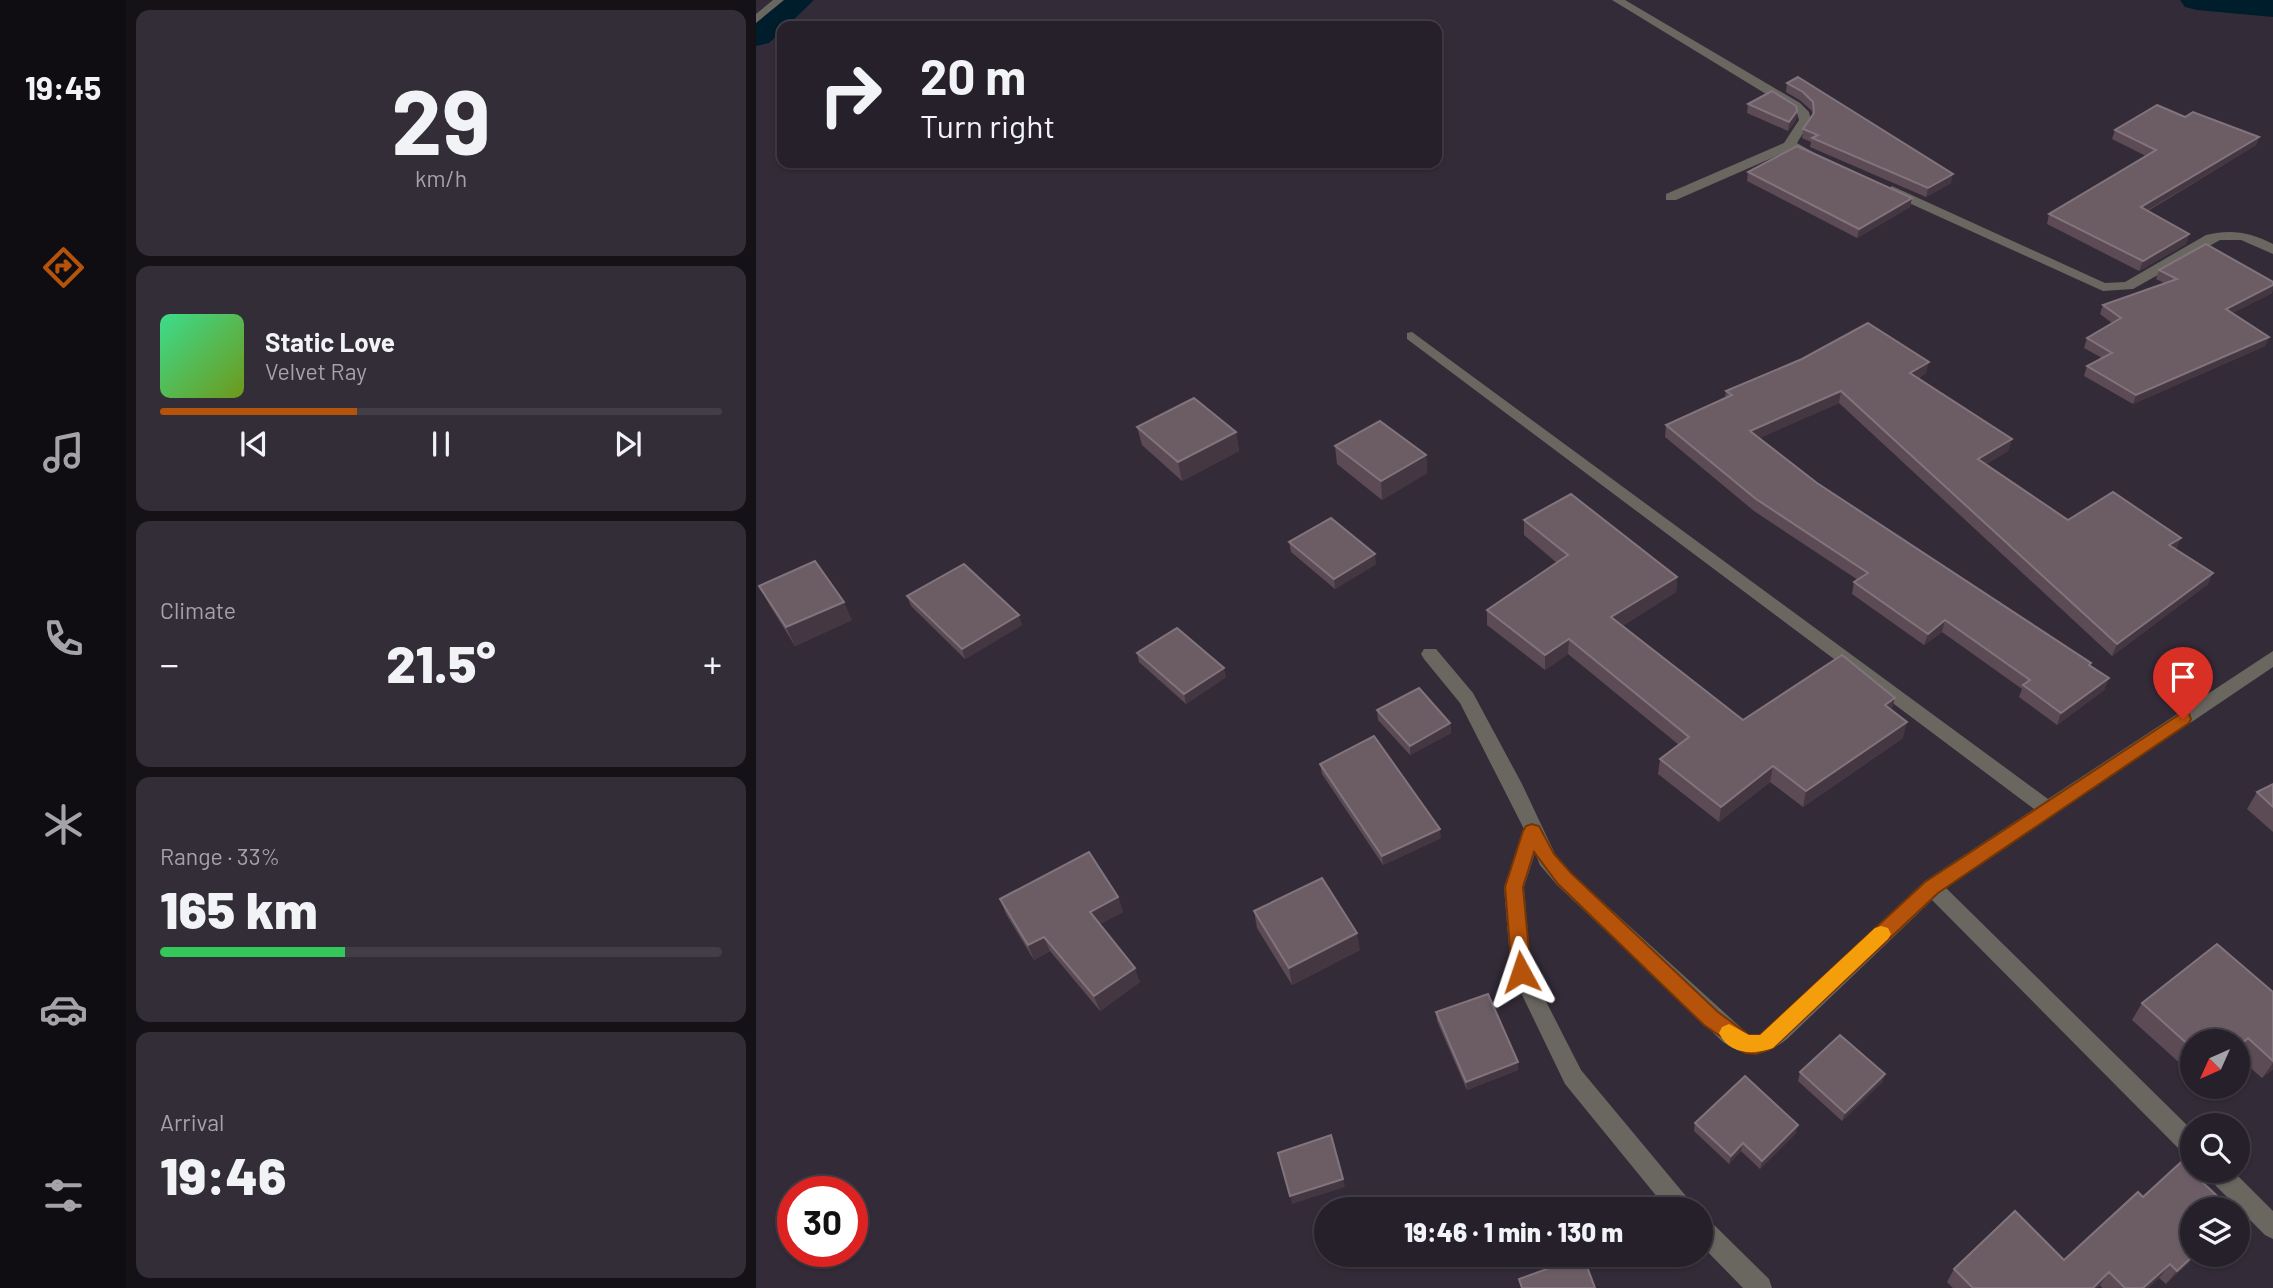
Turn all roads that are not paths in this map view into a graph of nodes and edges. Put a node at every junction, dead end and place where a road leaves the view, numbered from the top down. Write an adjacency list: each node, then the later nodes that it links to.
1 (779, 0): 3 (street)
2 (1617, 0): 4 (street)
3 (756, 20)
4 (1791, 145): 5 (street); 7 (street)
5 (1826, 163)
6 (1883, 186): 8 (street)
7 (1671, 197)
8 (2273, 250)
9 (1412, 335): 12 (street)
10 (1430, 654): 13 (street)
11 (2273, 658): 12 (street)
12 (2048, 809): 14 (street)
13 (1532, 831): 14 (street); 17 (street)
14 (1932, 887): 15 (street)
15 (2180, 1134)
16 (2229, 1183): 18 (street)
17 (1672, 1197)
18 (2273, 1227)
19 (1713, 1240): 20 (street)
20 (1760, 1288)

